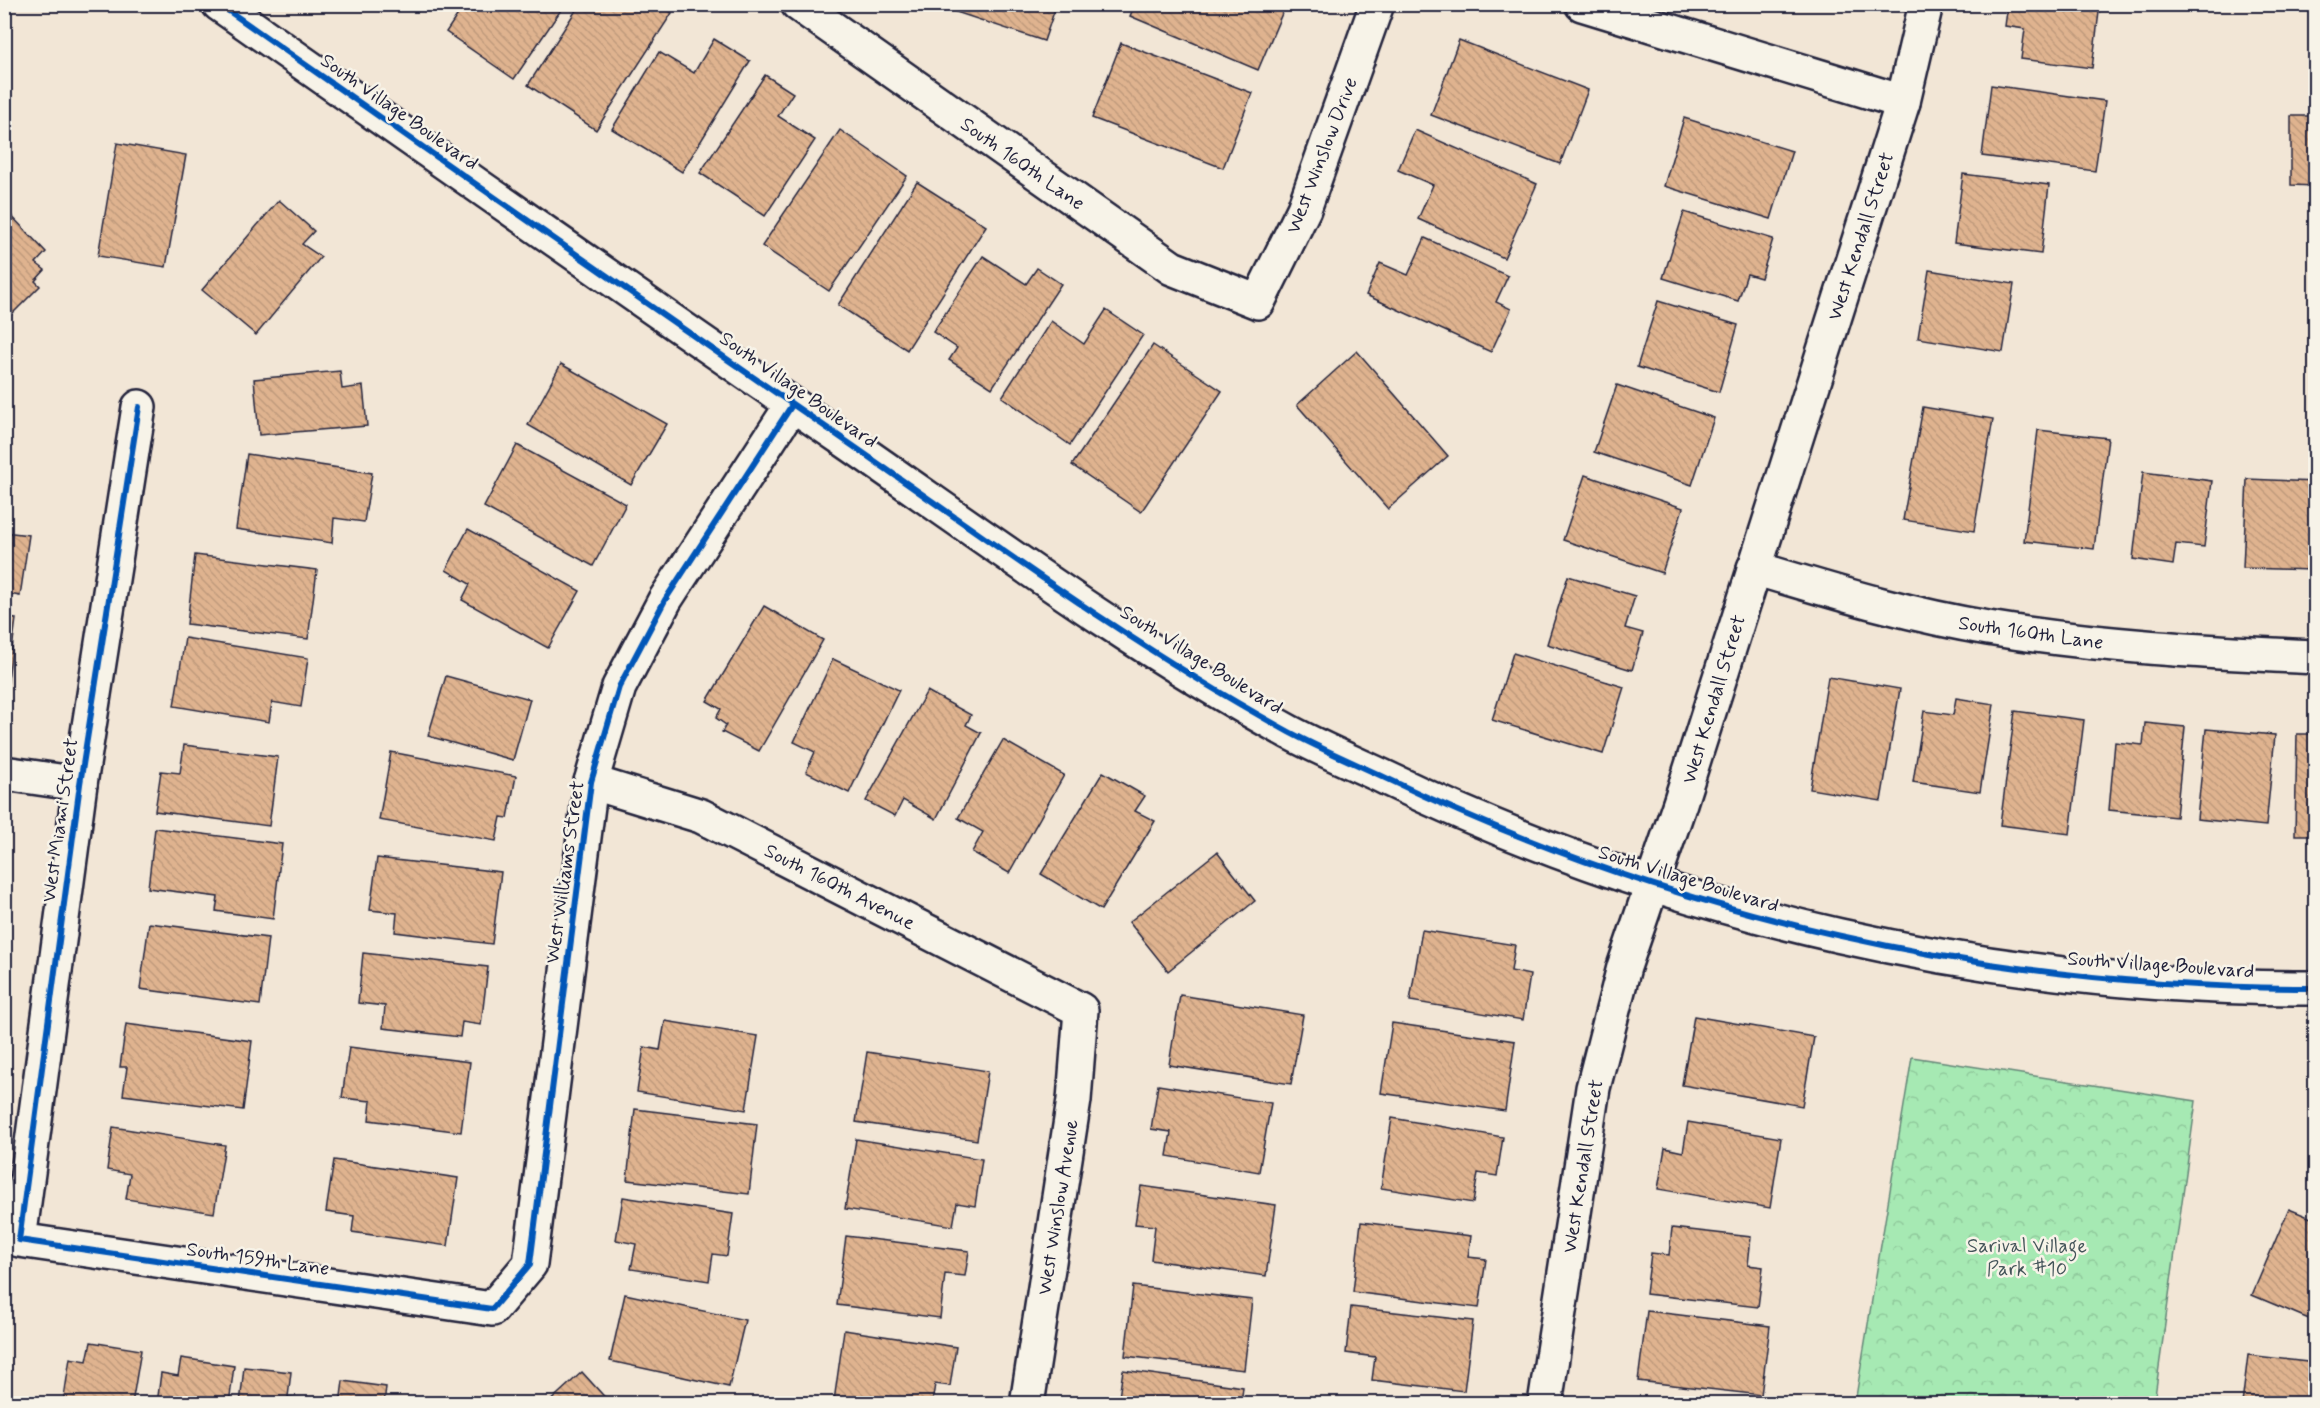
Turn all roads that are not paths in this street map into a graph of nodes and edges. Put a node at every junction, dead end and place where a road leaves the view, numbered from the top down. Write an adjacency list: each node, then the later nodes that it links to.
1 (219, 4): 8 (street, South Village Boulevard)
2 (798, 4): 7 (street, South 160th Lane)
3 (1377, 4): 7 (street, West Winslow Drive)
4 (1582, 4): 6 (street)
5 (1926, 4): 6 (street, West Kendall Street)
6 (1903, 102): 10 (street, West Kendall Street)
7 (1258, 302)
8 (792, 405): 13 (street, West Williams Street); 15 (street, South Village Boulevard)
9 (139, 407): 14 (street, West Miami Street)
10 (1754, 568): 11 (street, South 160th Lane); 15 (street, West Kendall Street)
11 (2316, 657)
12 (4, 773): 14 (street)
13 (591, 783): 17 (street, South 160th Avenue); 20 (street, West Williams Street)
14 (80, 784): 18 (street, West Miami Street)
15 (1651, 886): 16 (street, South Village Boulevard); 22 (street, West Kendall Street)
16 (2316, 988)
17 (1081, 1010): 21 (street, West Winslow Avenue)
18 (14, 1200): 19 (street, West Miami Street)
19 (19, 1239): 20 (street, South 159th Lane)
20 (492, 1309)
21 (1027, 1404)
22 (1545, 1404)

